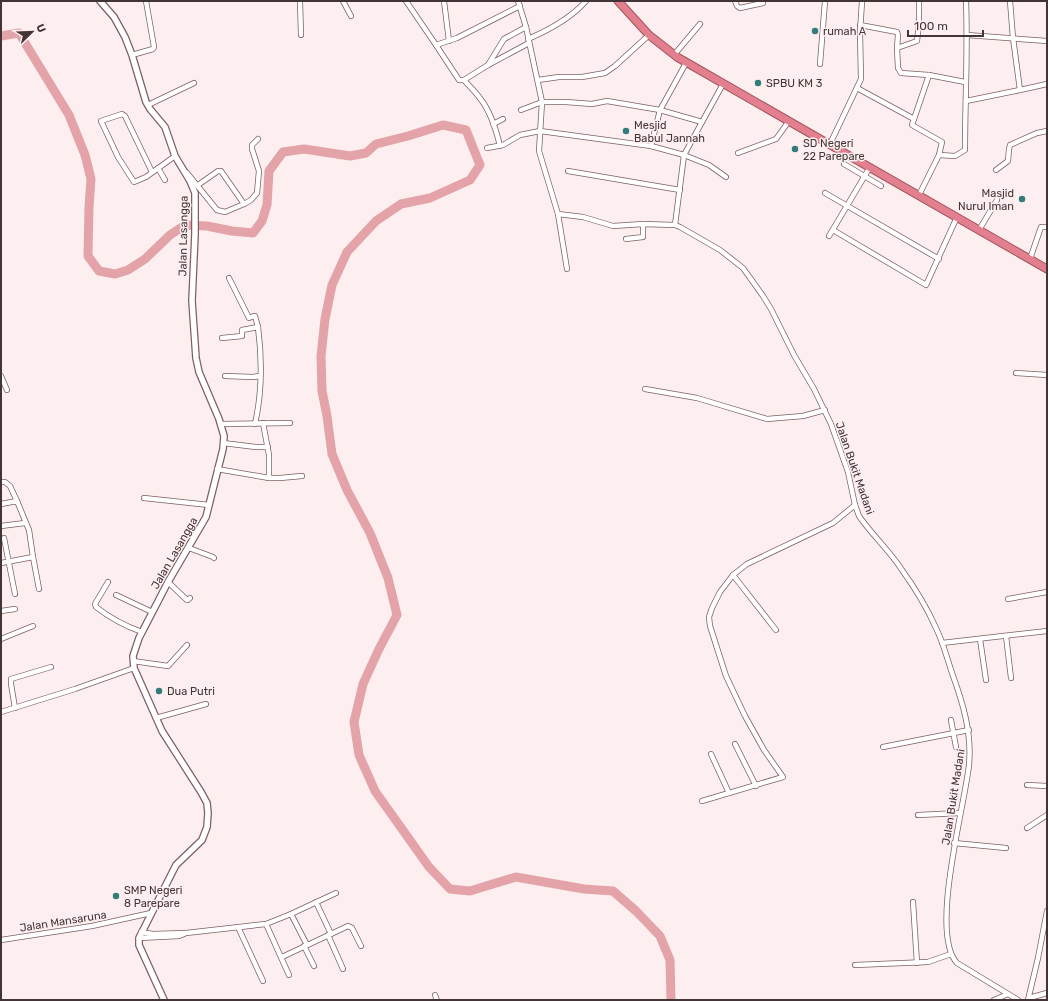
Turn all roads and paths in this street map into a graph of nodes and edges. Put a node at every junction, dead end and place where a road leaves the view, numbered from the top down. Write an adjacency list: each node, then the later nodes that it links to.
1 (100, 1): 30 (street, Jalan Lasangga)
2 (146, 1): 30 (street)
3 (300, 1): 21 (street)
4 (343, 1): 17 (street)
5 (406, 1): 28 (street)
6 (444, 1): 25 (street)
7 (586, 1): 26 (street)
8 (618, 1): 22 (highway)
9 (735, 1): 16 (street)
10 (824, 1): 33 (street)
11 (862, 1): 19 (street)
12 (919, 1): 29 (street)
13 (966, 1): 23 (street)
14 (1010, 1): 24 (street)
15 (519, 3): 20 (street); 25 (street)
16 (763, 3)
17 (351, 16)
18 (700, 24): 31 (street)
19 (860, 25): 29 (street); 42 (street)
20 (526, 27): 26 (street); 34 (street)
21 (301, 35)
22 (649, 35): 31 (highway); 37 (street)
23 (967, 35): 24 (street); 38 (street)
24 (1013, 38): 27 (street); 43 (street)
25 (449, 41): 28 (street)
26 (529, 41): 34 (street); 37 (street)
27 (1047, 41)
28 (436, 45): 36 (street)
29 (897, 48): 35 (street)
30 (132, 55): 46 (street, Jalan Lasangga)
31 (674, 55): 32 (highway)
32 (686, 63): 40 (highway); 48 (street)
33 (820, 64)
34 (488, 65): 36 (street)
35 (929, 75): 38 (street); 50 (street)
36 (464, 80): 53 (street)
37 (538, 80): 45 (street)
38 (965, 82): 44 (street)
39 (194, 83): 46 (street)
40 (723, 84): 51 (highway); 52 (street)
41 (1047, 84): 43 (street)
42 (857, 88): 50 (street); 57 (street)
43 (1020, 90): 44 (street)
44 (966, 101): 63 (street)
45 (542, 102): 47 (street); 48 (street); 54 (street)
46 (148, 105): 64 (street, Jalan Lasangga)
47 (521, 110)
48 (660, 110): 52 (street); 59 (street)
49 (503, 118): 53 (street)
50 (914, 119): 63 (street)
51 (789, 121): 57 (highway); 61 (street)
52 (702, 122): 62 (street)
53 (493, 124): 58 (street)
54 (540, 131): 58 (street); 59 (street); 83 (street)
55 (1047, 131): 69 (street)
56 (258, 139): 81 (street)
57 (830, 144): 67 (highway)
58 (500, 146): 60 (street)
59 (651, 146): 62 (street)
60 (487, 148)
61 (738, 153)
62 (684, 155): 72 (street); 77 (street)
63 (939, 155): 79 (street)
64 (175, 156): 66 (street, Jalan Lasangga); 68 (street)
65 (844, 164): 73 (street)
66 (183, 167): 75 (street); 109 (street, Jalan Lasangga)
67 (870, 167): 73 (street); 79 (highway)
68 (158, 168): 71 (street); 74 (street)
69 (996, 170)
70 (568, 171): 77 (street)
71 (152, 172): 71 (street)
72 (726, 177)
73 (864, 177): 76 (street); 82 (street)
74 (165, 180)
75 (198, 185): 81 (street); 81 (street)
76 (881, 186)
77 (680, 190): 86 (street)
78 (825, 193): 82 (street)
79 (919, 195): 84 (highway)
80 (997, 200): 89 (street)
81 (244, 204)
82 (847, 206): 88 (street); 92 (street)
83 (558, 214): 85 (street, Jalan Bukit Madani); 95 (street)
84 (957, 217): 89 (highway); 92 (street)
85 (643, 224): 86 (street, Jalan Bukit Madani); 91 (street)
86 (675, 225): 106 (street, Jalan Bukit Madani)
87 (1047, 227): 93 (street)
88 (833, 230): 90 (street); 92 (street)
89 (979, 230): 93 (highway)
90 (829, 236)
91 (626, 239)
92 (939, 259)
93 (1030, 259): 94 (highway)
94 (1047, 268)
95 (567, 270)
96 (229, 278): 97 (street)
97 (258, 327): 98 (street); 103 (street)
98 (222, 338)
99 (1016, 373): 100 (street)
100 (1047, 375)
101 (1, 376): 105 (street)
102 (225, 376): 103 (street)
103 (260, 376): 110 (street)
104 (645, 389): 106 (street)
105 (7, 390)
106 (825, 410): 121 (street, Jalan Bukit Madani)
107 (263, 423): 108 (street); 110 (street); 112 (street)
108 (290, 423)
109 (220, 424): 110 (street); 111 (street, Jalan Lasangga)
110 (255, 424)
111 (223, 443): 112 (street); 113 (street, Jalan Lasangga)
112 (268, 447): 115 (street)
113 (217, 469): 115 (street); 120 (street, Jalan Lasangga)
114 (302, 476): 115 (street)
115 (269, 478)
116 (1, 482): 118 (street)
117 (144, 498): 120 (street)
118 (17, 501): 119 (street); 122 (street)
119 (1, 504)
120 (210, 505): 125 (street, Jalan Lasangga)
121 (855, 505): 130 (street); 149 (street, Jalan Bukit Madani)
122 (25, 523): 123 (street); 126 (street)
123 (1, 526)
124 (4, 538): 128 (street)
125 (189, 548): 127 (street); 132 (street, Jalan Lasangga)
126 (33, 557): 128 (street); 133 (street)
127 (214, 558)
128 (8, 562): 129 (street); 135 (street)
129 (1, 563)
130 (733, 575): 143 (street); 168 (street)
131 (108, 582): 145 (street)
132 (168, 582): 137 (street); 141 (street, Jalan Lasangga)
133 (39, 589)
134 (1047, 592): 138 (street)
135 (15, 594)
136 (116, 595): 141 (street)
137 (190, 598)
138 (1008, 599)
139 (15, 609): 140 (street)
140 (1, 611)
141 (152, 612): 145 (street, Jalan Lasangga)
142 (33, 626): 148 (street)
143 (776, 630)
144 (1047, 631): 146 (street)
145 (142, 632): 151 (street, Jalan Lasangga)
146 (1006, 636): 147 (street); 154 (street)
147 (980, 639): 149 (street); 155 (street)
148 (1, 640)
149 (942, 643): 161 (street, Jalan Bukit Madani)
150 (187, 645): 151 (street)
151 (133, 661): 153 (street, Jalan Lasangga)
152 (50, 667): 157 (street)
153 (134, 668): 157 (street); 159 (street, Jalan Lasangga)
154 (1011, 678)
155 (986, 680)
156 (206, 704): 159 (street)
157 (15, 708): 158 (street)
158 (1, 712)
159 (156, 718): 182 (street, Jalan Lasangga)
160 (951, 720): 162 (street)
161 (969, 730): 162 (street); 172 (street, Jalan Bukit Madani)
162 (954, 733): 164 (street); 165 (street)
163 (736, 744): 168 (street)
164 (882, 747)
165 (956, 747)
166 (710, 754): 170 (street)
167 (1027, 785): 169 (street)
168 (756, 786): 170 (street)
169 (1047, 786)
170 (729, 793): 171 (street)
171 (702, 801)
172 (960, 812): 173 (street); 176 (street, Jalan Bukit Madani)
173 (918, 815)
174 (1047, 815): 175 (street)
175 (1027, 828)
176 (954, 843): 177 (street); 193 (street, Jalan Bukit Madani)
177 (1006, 848)
178 (336, 893): 179 (street)
179 (316, 902): 183 (street); 188 (street)
180 (913, 902): 195 (street)
181 (1047, 911): 204 (street)
182 (151, 913): 186 (street, Jalan Lasangga); 190 (street, Jalan Mansaruna)
183 (291, 914): 184 (street); 191 (street)
184 (266, 924): 185 (street); 194 (street)
185 (238, 927): 187 (street); 200 (street)
186 (141, 932): 187 (street); 189 (street, Jalan Lasangga)
187 (186, 933): 189 (street)
188 (329, 934): 191 (street); 192 (street); 198 (street)
189 (139, 938): 205 (street)
190 (1, 940)
191 (306, 946): 194 (street); 197 (street)
192 (361, 946)
193 (950, 954): 195 (street); 203 (street)
194 (282, 957): 199 (street)
195 (917, 963): 196 (street)
196 (855, 965)
197 (314, 966)
198 (343, 969)
199 (289, 974)
200 (263, 981)
201 (1047, 993): 204 (street)
202 (435, 994): 206 (street)
203 (1008, 994): 207 (street); 208 (street)
204 (1028, 999)
205 (164, 1000)
206 (436, 1000)
207 (994, 1000)
208 (1018, 1000)

